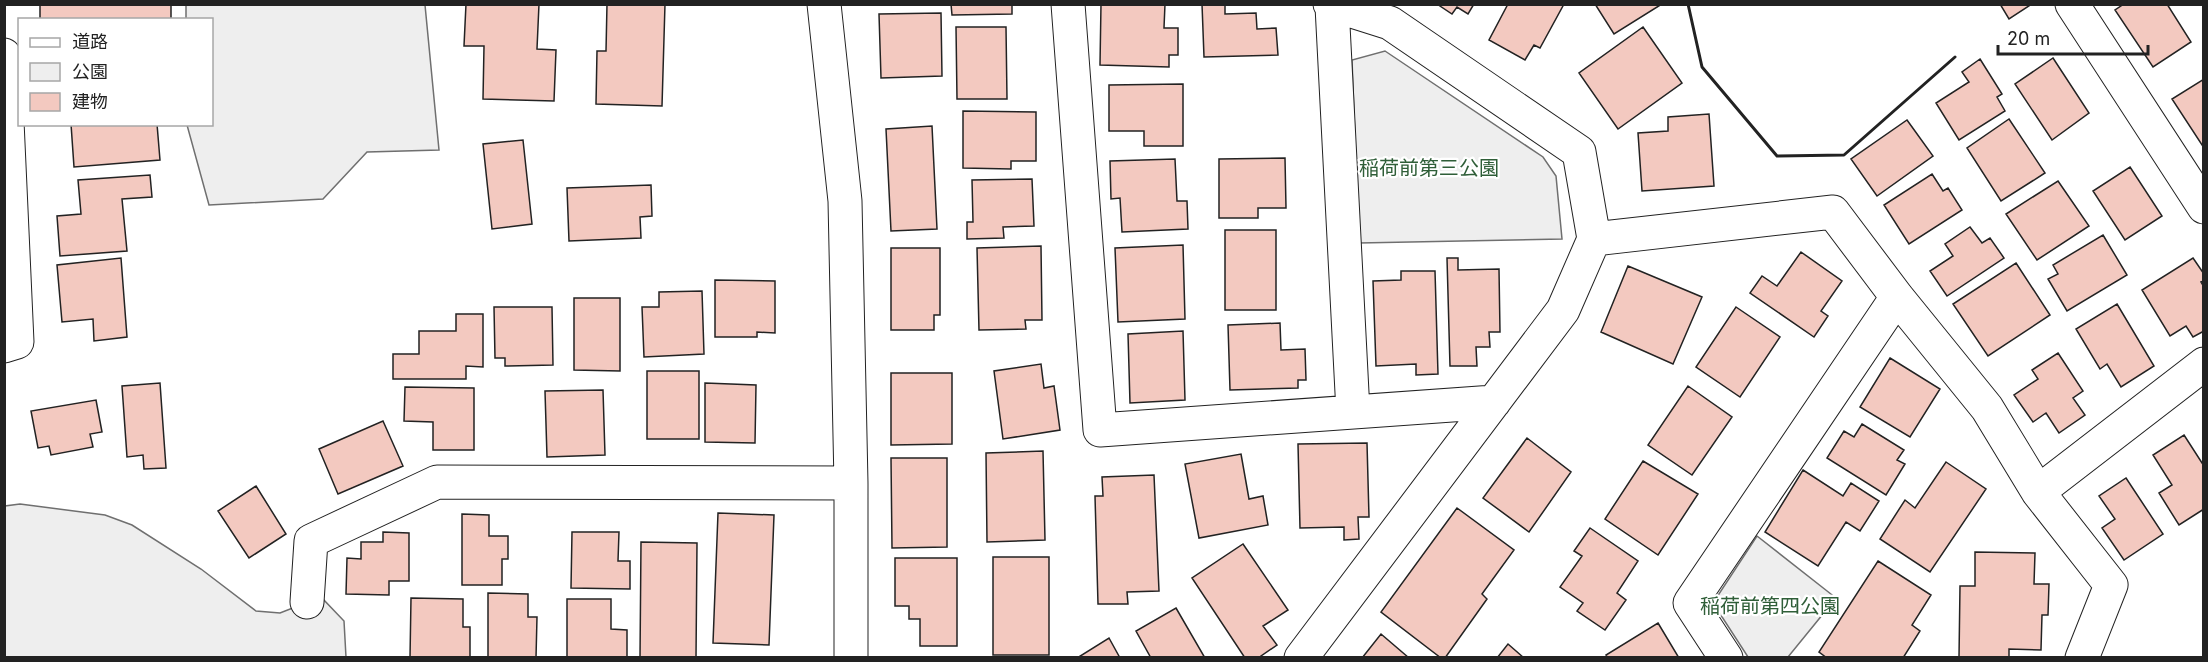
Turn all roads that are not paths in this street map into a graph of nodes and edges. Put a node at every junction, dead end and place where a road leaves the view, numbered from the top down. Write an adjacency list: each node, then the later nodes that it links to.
1 (824, 4): 13 (street)
2 (1068, 4): 12 (street)
3 (2072, 4): 6 (street)
4 (1331, 5): 7 (street); 12 (street)
5 (4, 55): 9 (street)
6 (2204, 207)
7 (1594, 239): 8 (street); 11 (street)
8 (1897, 297): 14 (street); 18 (street)
9 (4, 346)
10 (2204, 364): 14 (street)
11 (1494, 402): 12 (street); 17 (street)
12 (1353, 412)
13 (851, 483): 15 (street); 16 (street)
14 (2038, 492): 19 (street)
15 (307, 602)
16 (851, 657)
17 (1301, 657)
18 (1726, 657)
19 (2082, 657)

